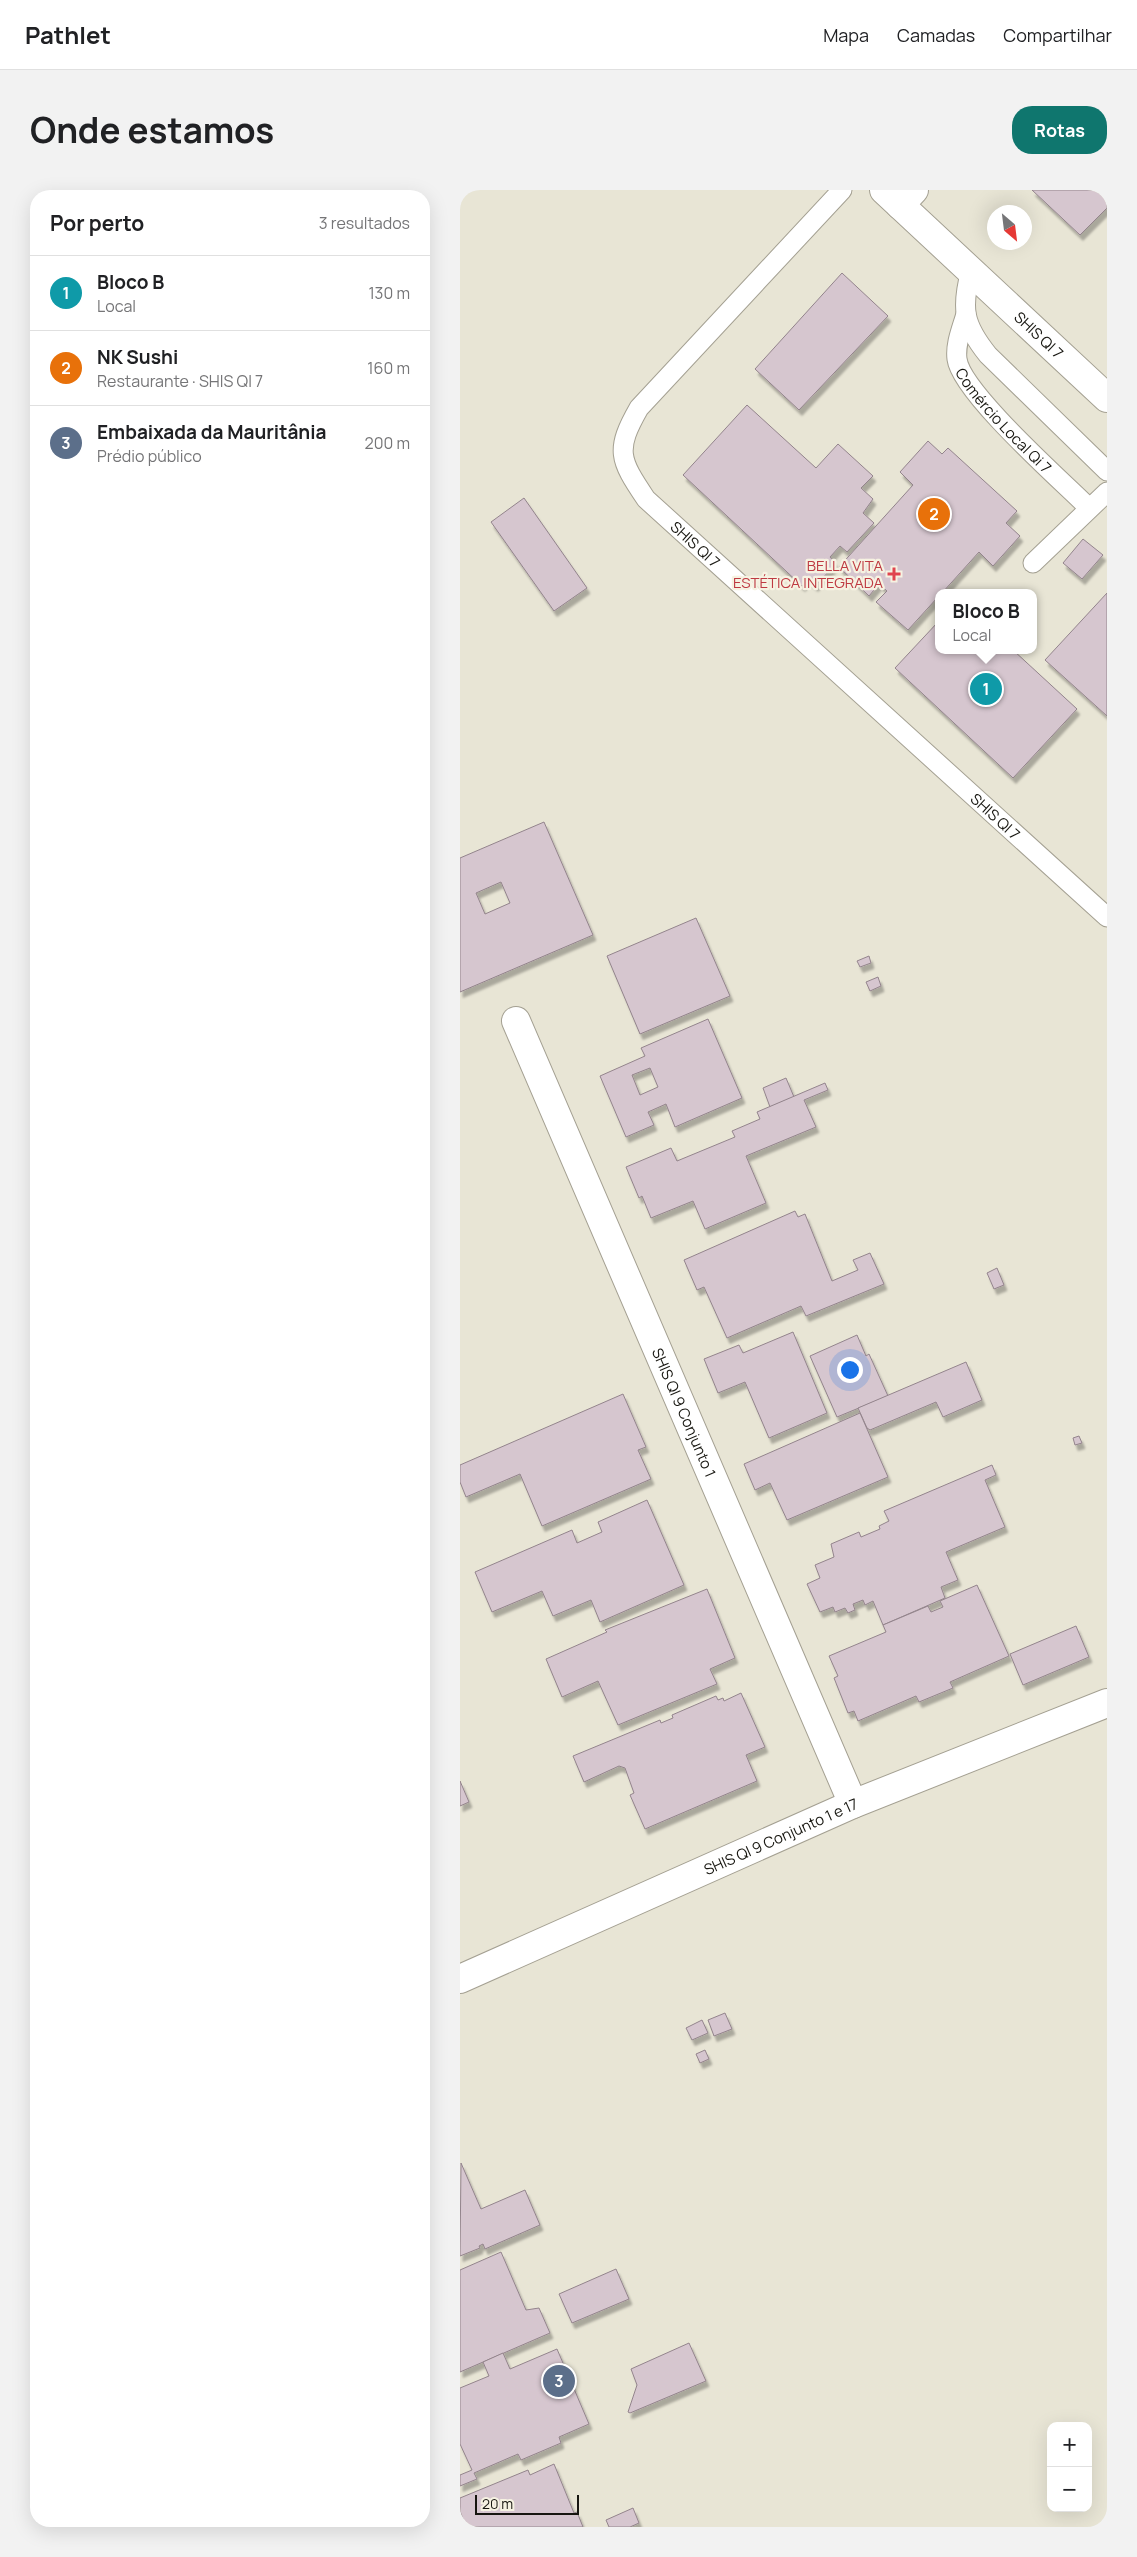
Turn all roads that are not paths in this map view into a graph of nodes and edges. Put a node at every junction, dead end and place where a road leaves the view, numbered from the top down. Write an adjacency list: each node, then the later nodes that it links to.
1 (842, 190): 10 (lane, SHIS QI 7)
2 (899, 195): 3 (street, SHIS QI 7)
3 (972, 270): 4 (lane, Comércio Local Qi 7); 5 (street, SHIS QI 7)
4 (966, 314): 6 (lane, Comércio Local Qi 7); 8 (lane, Comércio Local Qi 7)
5 (1107, 398)
6 (1107, 470)
7 (1107, 492): 8 (lane)
8 (1089, 508): 9 (lane)
9 (1033, 563)
10 (1107, 917)
11 (516, 1021): 13 (street, SHIS QI 9 Conjunto 1)
12 (1107, 1704): 13 (street, SHIS QI 9 Conjunto 1 e 17)
13 (853, 1804): 14 (street, SHIS QI 9 Conjunto 1 e 17)
14 (460, 1978)

